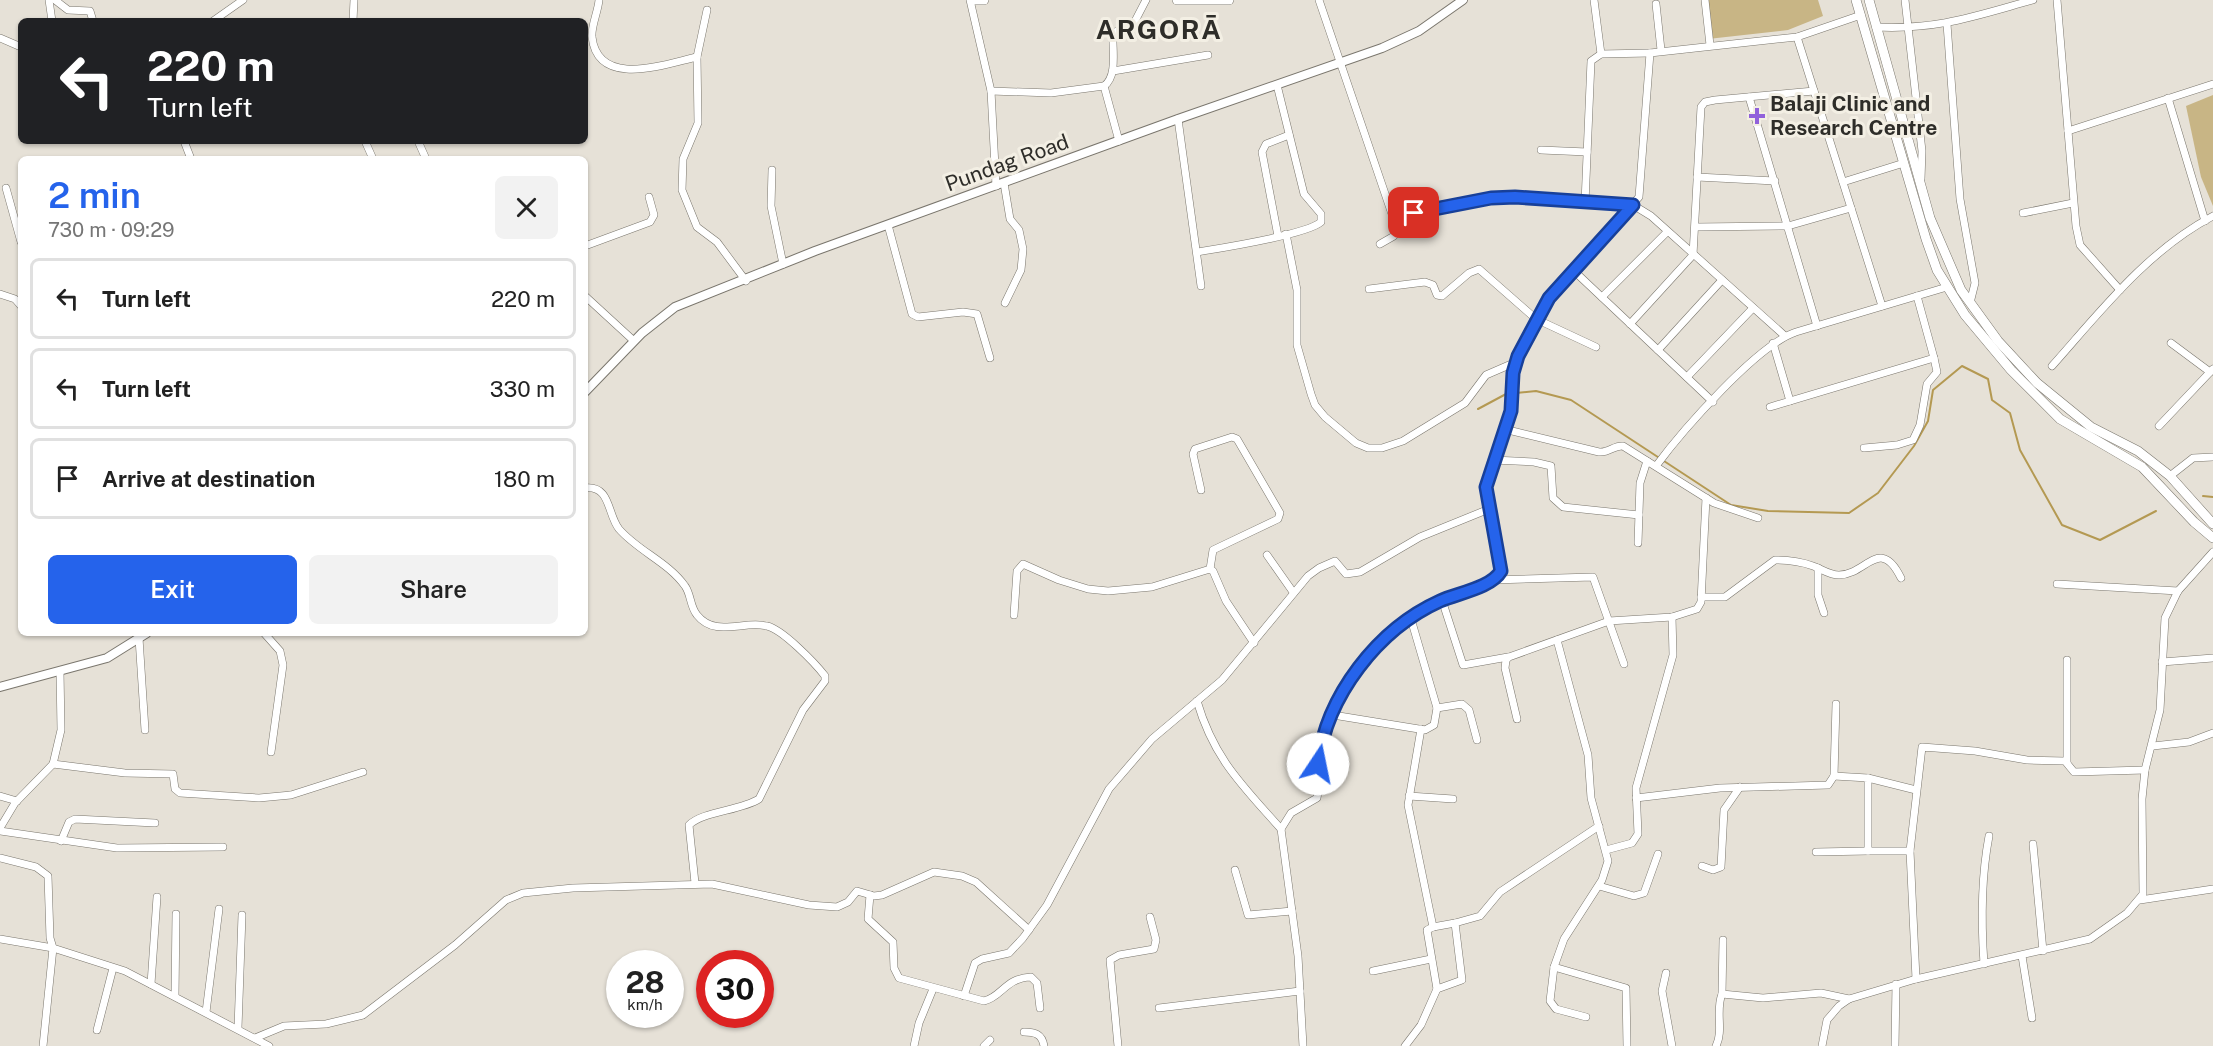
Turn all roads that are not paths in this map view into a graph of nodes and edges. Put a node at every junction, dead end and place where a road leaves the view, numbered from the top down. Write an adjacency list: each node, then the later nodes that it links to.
1 (49, 0): 23 (street)
2 (55, 0): 24 (street)
3 (243, 0): 25 (street)
4 (354, 0): 26 (street)
5 (599, 0): 38 (street)
6 (971, 0): 7 (main road); 44 (street)
7 (984, 0)
8 (1146, 0): 40 (street)
9 (1177, 0): 10 (main road)
10 (1229, 0)
11 (1319, 0): 39 (street)
12 (1463, 0): 39 (street, Pundag Road)
13 (1594, 0): 36 (street)
14 (1705, 0): 33 (street)
15 (1856, 0): 22 (main road)
16 (1869, 0): 28 (main road)
17 (1905, 0): 29 (street)
18 (2033, 0): 27 (street)
19 (2057, 0): 49 (street)
20 (1656, 4): 34 (street)
21 (707, 10): 38 (street)
22 (1861, 15): 30 (street); 54 (main road)
23 (51, 18)
24 (92, 18)
25 (217, 18)
26 (353, 18)
27 (1947, 24): 29 (street); 96 (street)
28 (1876, 27): 29 (street); 60 (main road)
29 (1910, 28): 60 (street)
30 (1797, 37): 33 (street); 45 (street)
31 (0, 38): 32 (street)
32 (18, 45)
33 (1710, 45): 34 (street)
34 (1661, 50): 35 (street)
35 (1650, 52): 36 (street); 65 (street)
36 (1601, 54): 53 (street)
37 (1208, 55): 40 (street)
38 (697, 57): 84 (street)
39 (1342, 63): 43 (street, Pundag Road); 69 (street)
40 (1113, 71): 42 (street)
41 (2213, 84): 47 (street)
42 (1104, 86): 44 (street); 51 (street)
43 (1277, 86): 48 (street, Pundag Road); 50 (street)
44 (991, 91): 59 (street)
45 (1814, 92): 46 (street); 58 (street)
46 (1749, 97): 56 (street); 57 (street)
47 (2168, 98): 49 (street); 70 (street)
48 (1178, 118): 51 (street, Pundag Road); 80 (street)
49 (2068, 131): 64 (street)
50 (1289, 135): 76 (street); 77 (street)
51 (1119, 141): 59 (street, Pundag Road)
52 (1541, 150): 53 (street)
53 (1587, 152): 63 (street)
54 (1904, 163): 58 (street); 87 (main road)
55 (772, 170): 82 (street)
56 (1697, 177): 57 (street); 73 (street)
57 (1774, 181): 72 (street)
58 (1843, 182): 66 (street)
59 (1000, 185): 71 (street, Pundag Road); 95 (street)
60 (1921, 187): 96 (main road)
61 (6, 188): 74 (street)
62 (649, 197): 79 (street)
63 (1585, 203): 65 (street); 69 (street)
64 (2073, 203): 67 (street); 89 (street)
65 (1633, 205): 75 (street); 83 (street)
66 (1851, 208): 72 (street); 97 (street)
67 (2023, 213)
68 (2213, 216): 70 (street)
69 (1393, 217): 78 (street)
70 (2205, 221): 89 (street)
71 (888, 225): 82 (street, Pundag Road); 108 (street)
72 (1788, 226): 73 (street); 101 (street)
73 (1696, 227): 81 (street)
74 (18, 231)
75 (1667, 232): 81 (street); 92 (street)
76 (1286, 234): 77 (street); 110 (street)
77 (1278, 236): 80 (street)
78 (1380, 244)
79 (588, 245)
80 (1197, 252): 86 (street)
81 (1693, 255): 85 (street); 100 (street)
82 (783, 264): 84 (street, Pundag Road)
83 (1573, 270): 92 (street); 99 (street)
84 (746, 280): 103 (street, Pundag Road)
85 (1722, 280): 98 (street); 107 (street)
86 (1201, 286)
87 (1947, 287): 91 (street); 133 (main road)
88 (1369, 289): 99 (street)
89 (2120, 290): 111 (street)
90 (0, 294): 94 (street)
91 (1917, 296): 97 (street); 109 (street)
92 (1602, 297): 100 (street)
93 (588, 299): 103 (street)
94 (18, 302)
95 (1005, 303)
96 (1970, 303): 125 (main road)
97 (1881, 306): 101 (street)
98 (1753, 308): 102 (street); 113 (street)
99 (1536, 319): 106 (street); 110 (street)
100 (1630, 324): 107 (street)
101 (1817, 326): 102 (street)
102 (1785, 336): 104 (street)
103 (634, 341): 114 (street, Pundag Road)
104 (1773, 343): 115 (street); 116 (street)
105 (2171, 343): 112 (street)
106 (1596, 347)
107 (1658, 350): 113 (street)
108 (990, 358)
109 (1934, 358): 115 (street); 120 (street)
110 (1516, 362): 119 (street)
111 (2052, 366)
112 (2212, 370): 118 (street)
113 (1687, 377): 116 (street)
114 (588, 389)
115 (1790, 401): 117 (street)
116 (1713, 402): 124 (street)
117 (1770, 407)
118 (2159, 426)
119 (1504, 429): 122 (street); 123 (street)
120 (1864, 448)
121 (2213, 457): 125 (street)
122 (1493, 460): 129 (street); 130 (street)
123 (1647, 461): 124 (street); 130 (street)
124 (1658, 463): 128 (street)
125 (2170, 476): 132 (main road)
126 (588, 488): 203 (street)
127 (1201, 490): 138 (street)
128 (1706, 498): 131 (street); 144 (street)
129 (1489, 509): 140 (street); 143 (street)
130 (1639, 515): 134 (street)
131 (1758, 519)
132 (2213, 524)
133 (2213, 538)
134 (1638, 543)
135 (2213, 552): 142 (street)
136 (1267, 555): 143 (street)
137 (1818, 568): 139 (street); 144 (street); 146 (street)
138 (1210, 569): 147 (street); 155 (street)
139 (1901, 578)
140 (1493, 580): 145 (street); 150 (street)
141 (2057, 584): 142 (street)
142 (2178, 591): 159 (street)
143 (1293, 592): 155 (street)
144 (1701, 597): 148 (street)
145 (1442, 600): 149 (street); 156 (street)
146 (1824, 613)
147 (1014, 615)
148 (1672, 617): 150 (street); 184 (street)
149 (1411, 618): 165 (street); 166 (street)
150 (1609, 621): 154 (street); 160 (street)
151 (141, 636): 161 (street)
152 (143, 636): 169 (street)
153 (267, 636): 173 (street)
154 (1557, 640): 156 (street); 188 (street)
155 (1254, 643): 163 (street)
156 (1509, 657): 167 (street)
157 (2213, 658): 159 (street)
158 (2067, 660): 174 (street)
159 (2162, 662): 172 (street)
160 (1624, 664)
161 (60, 671): 162 (street); 175 (street)
162 (0, 687)
163 (1197, 701): 189 (street); 216 (street)
164 (1836, 704): 178 (street)
165 (1437, 708): 168 (street); 171 (street)
166 (1333, 715): 168 (street); 189 (street)
167 (1517, 719)
168 (1420, 729): 183 (street)
169 (144, 730)
170 (2213, 733): 172 (street)
171 (1477, 740)
172 (2153, 746): 176 (street)
173 (271, 752)
174 (2067, 762): 176 (street); 181 (street)
175 (53, 764): 177 (street); 186 (street)
176 (2145, 770): 208 (street)
177 (363, 772)
178 (1834, 776): 179 (street); 180 (street)
179 (1868, 778): 181 (street); 196 (street)
180 (1740, 787): 184 (street); 201 (street)
181 (1917, 790): 197 (street)
182 (0, 796): 186 (street)
183 (1409, 796): 185 (street); 215 (street)
184 (1636, 798): 195 (street)
185 (1453, 799)
186 (17, 801): 190 (street)
187 (155, 823): 192 (street)
188 (1599, 826): 195 (street); 214 (street)
189 (1281, 829): 210 (street)
190 (0, 830): 192 (street)
191 (1989, 836): 223 (street)
192 (61, 841): 194 (street)
193 (2033, 844): 220 (street)
194 (223, 848)
195 (1606, 850): 204 (street)
196 (1868, 851): 197 (street); 198 (street)
197 (1910, 851): 228 (street)
198 (1816, 852)
199 (1658, 854): 204 (street)
200 (0, 858): 219 (street)
201 (1702, 866)
202 (1235, 870): 210 (street)
203 (695, 883): 206 (street); 246 (street)
204 (1599, 886): 224 (street)
205 (2213, 889): 208 (street)
206 (870, 896): 216 (street); 231 (street)
207 (157, 897): 229 (street)
208 (2140, 900): 220 (street)
209 (219, 909): 240 (street)
210 (1292, 911): 233 (street)
211 (176, 914): 235 (street)
212 (242, 915): 243 (street)
213 (1149, 917): 253 (street)
214 (1455, 923): 215 (street); 232 (street)
215 (1432, 927): 222 (street)
216 (1029, 930): 236 (street)
217 (0, 939): 219 (street)
218 (1723, 940): 234 (street)
219 (53, 948): 225 (street); 248 (street)
220 (2043, 951): 221 (street)
221 (2022, 956): 223 (street); 242 (street)
222 (1431, 959): 226 (street); 232 (street)
223 (1984, 964): 228 (street)
224 (1554, 967): 241 (street); 256 (street)
225 (113, 968): 229 (street); 244 (street)
226 (1373, 971)
227 (1666, 973): 257 (street)
228 (1916, 979): 230 (street)
229 (151, 984): 235 (street)
230 (1896, 984): 237 (street); 260 (street)
231 (933, 989): 236 (street); 250 (street)
232 (1437, 989): 255 (street)
233 (1300, 991): 239 (street); 254 (street)
234 (1722, 994): 237 (street); 258 (street)
235 (176, 996): 240 (street)
236 (964, 996): 238 (street)
237 (1849, 999): 259 (street)
238 (1040, 1008)
239 (1159, 1008)
240 (206, 1012): 243 (street)
241 (1586, 1017)
242 (2032, 1018)
243 (238, 1028): 246 (street)
244 (97, 1030)
245 (1024, 1032): 252 (street)
246 (255, 1038): 249 (street)
247 (990, 1040): 251 (street)
248 (43, 1046)
249 (269, 1046)
250 (914, 1046)
251 (984, 1046)
252 (1044, 1046)
253 (1118, 1046)
254 (1303, 1046)
255 (1405, 1046)
256 (1627, 1046)
257 (1672, 1046)
258 (1716, 1046)
259 (1822, 1046)
260 (1895, 1046)

